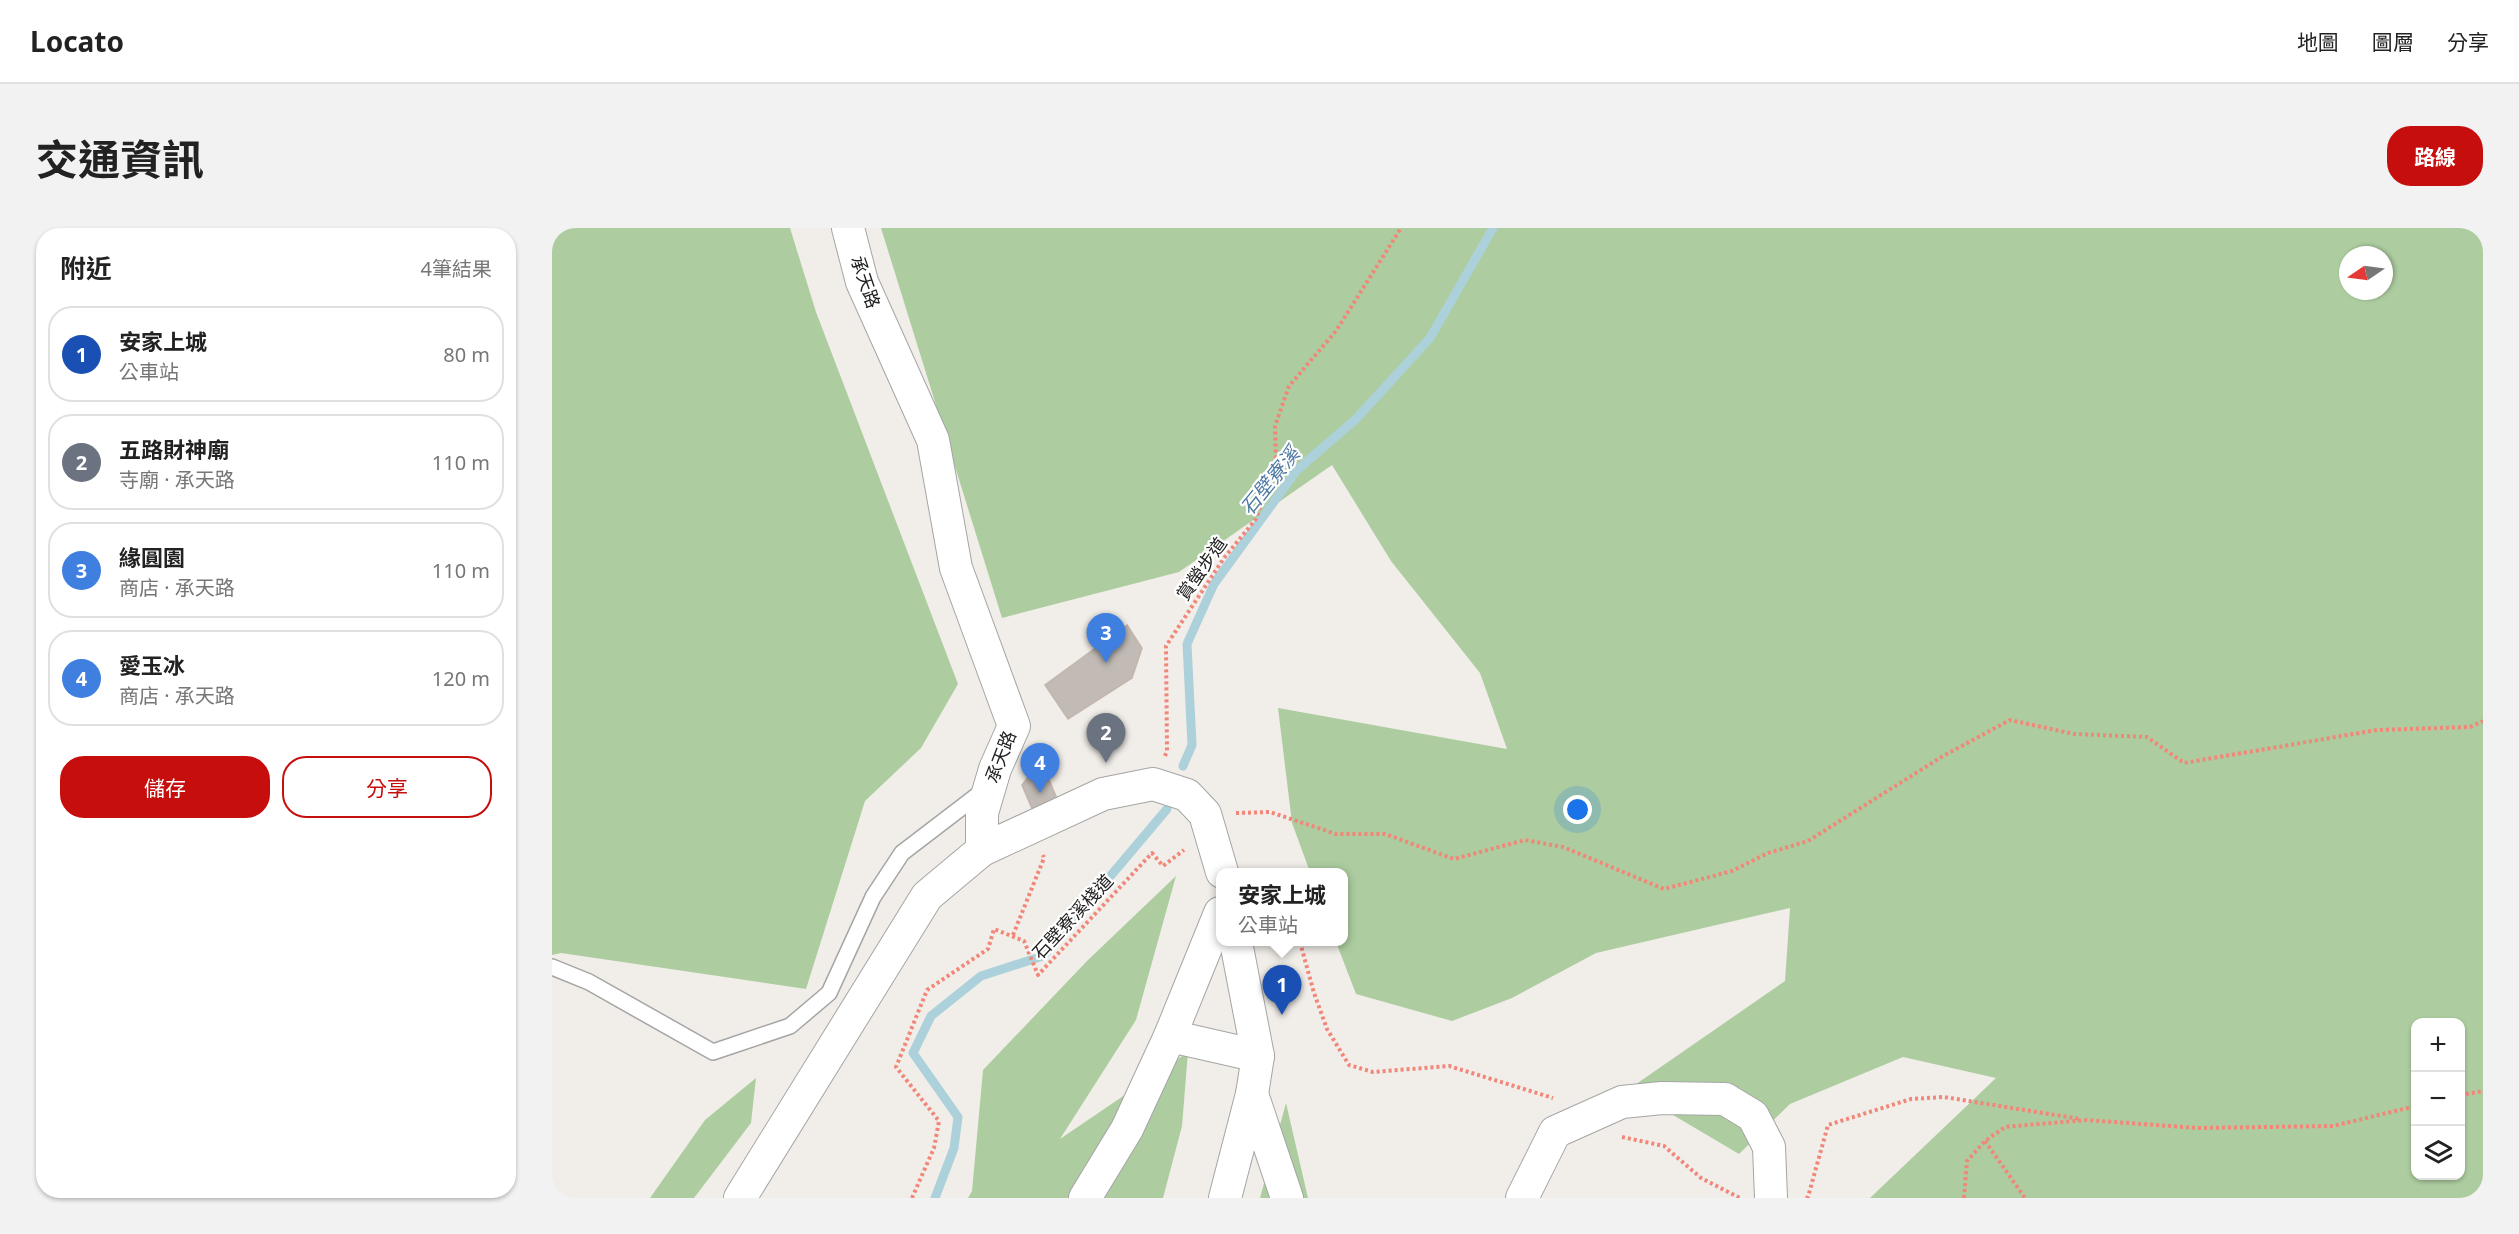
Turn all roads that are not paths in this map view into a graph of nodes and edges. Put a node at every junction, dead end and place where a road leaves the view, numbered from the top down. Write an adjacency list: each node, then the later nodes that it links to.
1 (848, 228): 2 (street, 承天路)
2 (989, 786): 3 (street, 承天路); 7 (lane)
3 (982, 850): 4 (street); 11 (street)
4 (1221, 868)
5 (1216, 925): 8 (street)
6 (1237, 946): 9 (street)
7 (552, 967)
8 (1170, 1036): 9 (street); 12 (street)
9 (1258, 1056): 10 (street)
10 (1252, 1094): 13 (street); 14 (street)
11 (740, 1198)
12 (1085, 1198)
13 (1225, 1198)
14 (1287, 1198)
15 (1522, 1198): 16 (street)
16 (1771, 1198)

